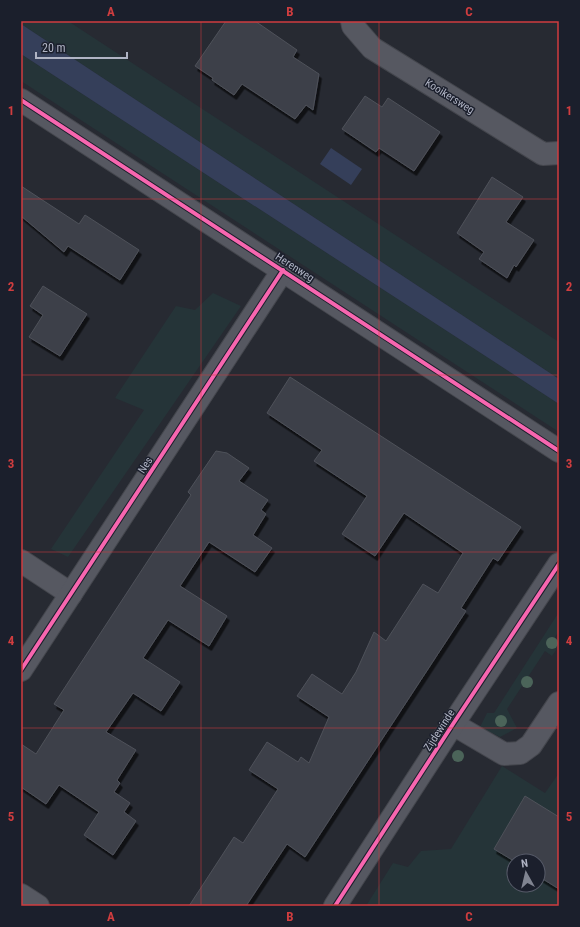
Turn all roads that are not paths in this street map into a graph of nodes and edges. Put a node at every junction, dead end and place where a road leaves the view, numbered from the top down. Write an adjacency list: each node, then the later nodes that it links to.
1 (352, 21): 3 (street, Kooikersweg)
2 (21, 100): 4 (street, Herenweg)
3 (559, 153)
4 (283, 270): 5 (street, Herenweg); 8 (street, Nes)
5 (559, 451)
6 (21, 561): 8 (street)
7 (559, 564): 11 (street, Zijdewinde)
8 (71, 594): 9 (street, Nes)
9 (21, 670)
10 (559, 703): 11 (street, Zijdewinde)
11 (453, 724): 14 (street, Zijdewinde)
12 (21, 895): 13 (street)
13 (38, 906)
14 (335, 906)

